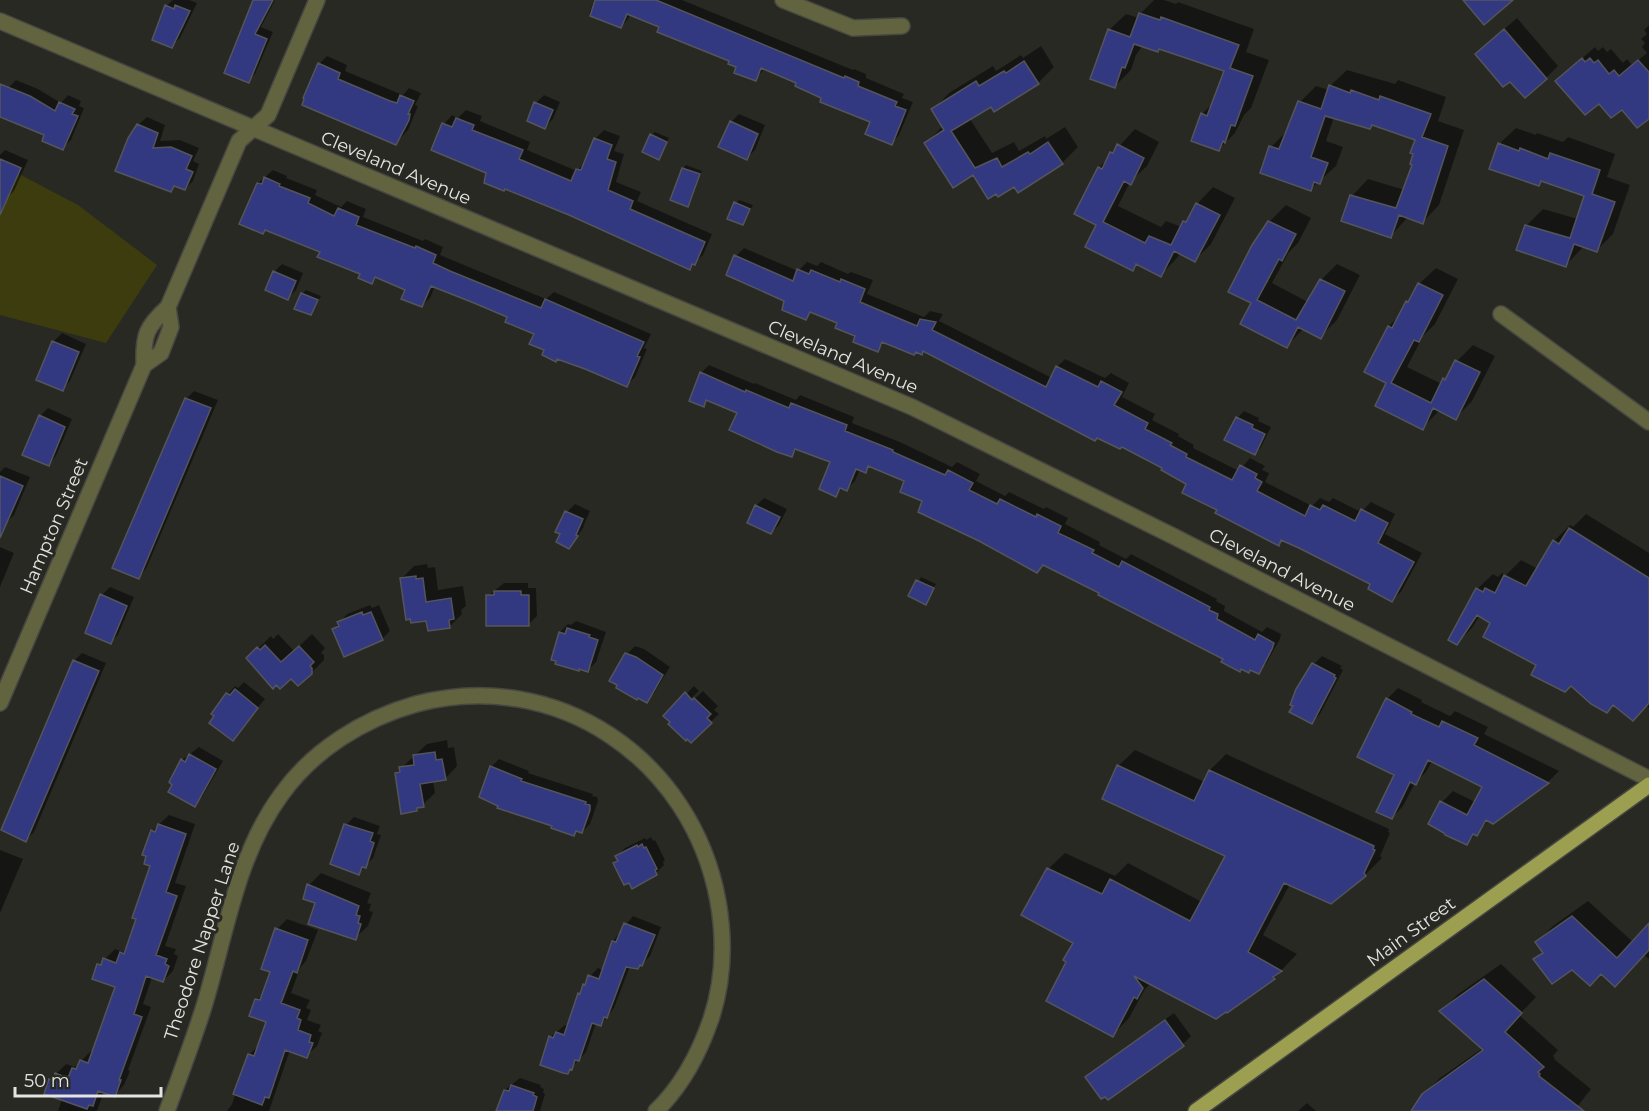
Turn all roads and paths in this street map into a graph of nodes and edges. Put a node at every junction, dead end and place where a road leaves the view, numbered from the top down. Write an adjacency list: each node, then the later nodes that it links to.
1 (317, 0): 5 (street, Hampton Street)
2 (783, 0): 4 (street)
3 (0, 21): 5 (street, Cleveland Avenue)
4 (902, 26)
5 (254, 129): 8 (street, Hampton Street); 9 (street, Cleveland Avenue)
6 (1501, 314): 7 (street)
7 (1649, 422)
8 (0, 703)
9 (1649, 779)
10 (1649, 785): 13 (main road, Main Street)
11 (167, 1111): 12 (street, Theodore Napper Lane)
12 (656, 1111)
13 (1196, 1111)

